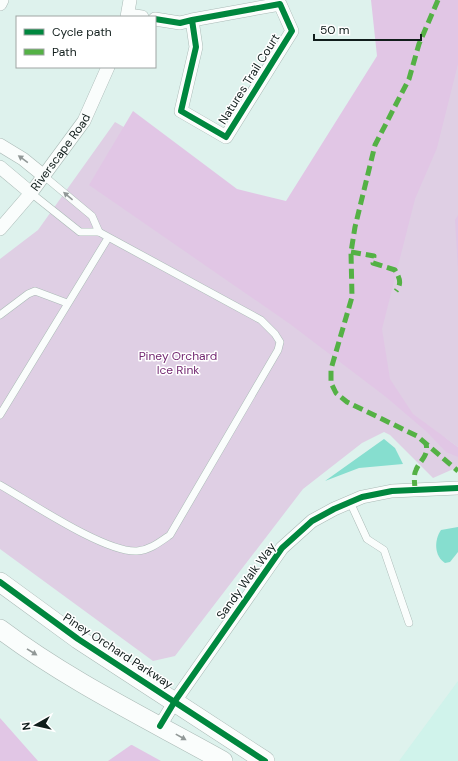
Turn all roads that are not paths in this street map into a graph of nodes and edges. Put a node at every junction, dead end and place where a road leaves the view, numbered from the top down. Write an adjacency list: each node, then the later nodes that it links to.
1 (2, 0): 3 (street)
2 (130, 0): 4 (street)
3 (0, 4)
4 (128, 16)
5 (156, 19): 6 (street, Natures Trail Court)
6 (192, 20): 6 (street, Natures Trail Court)
7 (108, 68): 10 (street, Riverscape Road)
8 (0, 144): 10 (street, one-way to 8)
9 (0, 167): 11 (street)
10 (44, 176): 11 (street, Riverscape Road); 13 (lane, one-way to 10)
11 (31, 193): 12 (street, Riverscape Road); 13 (lane)
12 (0, 229)
13 (99, 232): 14 (lane)
14 (108, 238): 15 (lane); 18 (lane)
15 (67, 303): 16 (lane); 17 (lane)
16 (0, 315)
17 (0, 415)
18 (0, 484)
19 (458, 488): 20 (street, Sandy Walk Way)
20 (350, 502): 22 (lane); 24 (street, Sandy Walk Way)
21 (0, 582): 24 (street, Piney Orchard Parkway)
22 (409, 623)
23 (0, 629): 25 (street, one-way to 25)
24 (175, 701): 25 (street, Sandy Walk Way); 27 (street, Piney Orchard Parkway)
25 (160, 726): 26 (street, one-way to 26)
26 (223, 761)
27 (265, 761)

